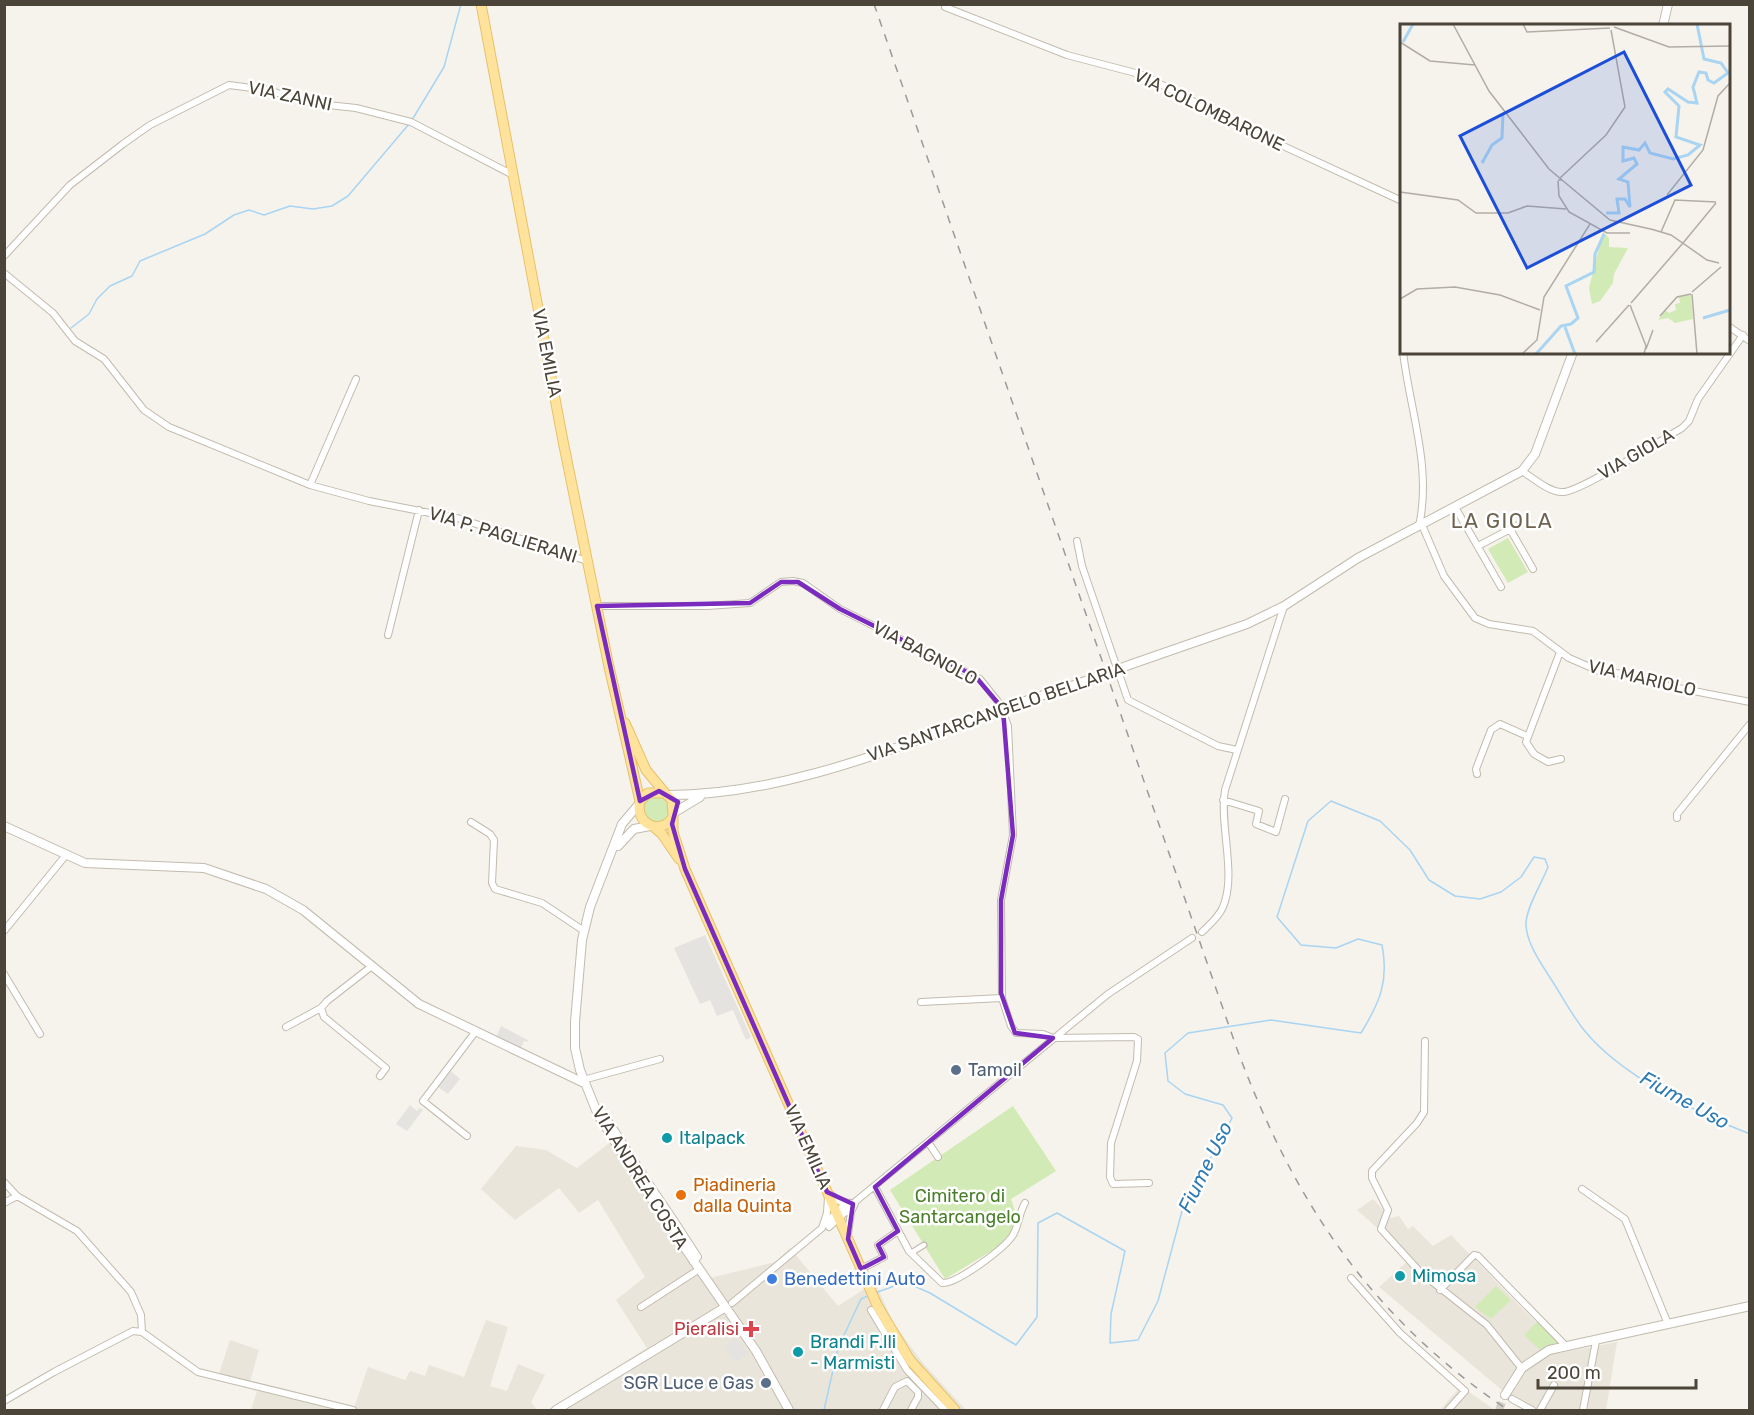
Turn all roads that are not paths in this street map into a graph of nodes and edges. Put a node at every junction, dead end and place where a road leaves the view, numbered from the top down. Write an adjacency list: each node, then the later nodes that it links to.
1 (481, 4): 5 (main road, VIA EMILIA)
2 (1668, 4): 4 (street)
3 (945, 7): 6 (street, VIA COLOMBARONE)
4 (1663, 24)
5 (514, 175): 7 (street, VIA ZANNI); 26 (main road, VIA EMILIA)
6 (1400, 201)
7 (4, 256)
8 (4, 273): 18 (street, VIA P. PAGLIERANI)
9 (1730, 327): 10 (street)
10 (1743, 335): 11 (street); 12 (street, VIA GIOLA)
11 (1749, 341)
12 (1730, 353)
13 (1403, 354): 22 (street)
14 (1572, 354): 17 (street, VIA SANTARCANGELO BELLARIA)
15 (1730, 354): 17 (street, VIA GIOLA)
16 (356, 380): 18 (street)
17 (1522, 471): 19 (street, VIA SANTARCANGELO BELLARIA)
18 (309, 485): 20 (street, VIA P. PAGLIERANI)
19 (1455, 507): 22 (street, VIA SANTARCANGELO BELLARIA); 25 (street)
20 (419, 510): 26 (street, VIA P. PAGLIERANI); 31 (street, VIA P. PAGLIERANI)
21 (1522, 523): 23 (street)
22 (1420, 525): 30 (street, VIA SANTARCANGELO BELLARIA); 32 (street, VIA MARIOLO)
23 (1510, 529): 25 (street); 27 (street)
24 (1077, 541): 37 (street)
25 (1478, 546): 28 (street)
26 (587, 561): 29 (main road, VIA EMILIA)
27 (1533, 569)
28 (1501, 586)
29 (597, 606): 33 (main road, VIA EMILIA); 59 (street, VIA BAGNOLO)
30 (1284, 606): 37 (street); 41 (street, VIA SANTARCANGELO BELLARIA, bridge)
31 (388, 635)
32 (1560, 651): 34 (street, VIA MARIOLO); 36 (street)
33 (617, 701): 40 (main road, VIA EMILIA); 44 (main road, VIA EMILIA)
34 (1749, 702)
35 (1749, 724): 46 (street)
36 (1527, 736): 38 (street); 39 (street)
37 (1237, 750): 43 (street)
38 (1561, 759)
39 (1478, 774)
40 (667, 794): 41 (street, VIA SANTARCANGELO BELLARIA); 44 (main road); 45 (main road, VIA EMILIA)
41 (701, 796): 45 (street, VIA SANTARCANGELO BELLARIA)
42 (1286, 799): 43 (street)
43 (1223, 800): 55 (street)
44 (640, 802): 49 (main road, VIA EMILIA); 50 (street, VIA ANDREA COSTA)
45 (674, 814): 49 (main road); 52 (main road, VIA EMILIA)
46 (1677, 818)
47 (471, 822): 54 (street)
48 (4, 826): 51 (street)
49 (652, 827): 50 (street, VIA ANDREA COSTA); 52 (main road, VIA EMILIA)
50 (614, 852): 54 (street, VIA ANDREA COSTA)
51 (66, 855): 53 (street); 57 (street)
52 (685, 869): 77 (main road, VIA EMILIA)
53 (4, 931)
54 (584, 932): 69 (street, VIA ANDREA COSTA)
55 (1202, 932)
56 (1192, 938): 65 (street)
57 (372, 966): 61 (street); 63 (street)
58 (4, 974): 64 (street)
59 (1002, 998): 60 (street); 65 (street, VIA BAGNOLO)
60 (921, 1002)
61 (321, 1008): 62 (street); 68 (street)
62 (286, 1027)
63 (476, 1031): 69 (street); 70 (street)
64 (40, 1034)
65 (1053, 1038): 71 (street); 74 (street)
66 (1425, 1041): 91 (street)
67 (660, 1059): 69 (street)
68 (380, 1076)
69 (584, 1081): 88 (street, VIA ANDREA COSTA)
70 (467, 1136)
71 (928, 1142): 72 (street); 75 (street)
72 (938, 1157)
73 (4, 1182): 78 (street)
74 (1149, 1183)
75 (877, 1189): 80 (street); 84 (street)
76 (1582, 1189): 97 (street)
77 (827, 1192): 80 (street); 82 (main road, VIA EMILIA); 83 (street)
78 (17, 1196): 79 (street); 98 (street)
79 (4, 1203)
80 (854, 1203): 82 (street); 85 (street)
81 (1024, 1203): 87 (street)
82 (838, 1216): 83 (street); 85 (main road, VIA EMILIA)
83 (825, 1227): 85 (street); 92 (street)
84 (898, 1231): 87 (street); 89 (street)
85 (848, 1239): 89 (main road, VIA EMILIA)
86 (924, 1245): 87 (street)
87 (910, 1252)
88 (698, 1270): 94 (street); 95 (street, VIA ANDREA COSTA)
89 (863, 1272): 112 (main road, VIA EMILIA)
90 (1351, 1278): 105 (street)
91 (1440, 1290): 100 (street); 101 (street)
92 (732, 1303)
93 (1749, 1306): 97 (street)
94 (641, 1307)
95 (724, 1308): 107 (street); 108 (street, VIA ANDREA COSTA)
96 (871, 1310): 111 (street)
97 (1668, 1324): 99 (street)
98 (142, 1332): 104 (street); 106 (street)
99 (1596, 1341): 100 (street); 115 (street)
100 (1566, 1346): 103 (street)
101 (1519, 1365)
102 (1554, 1385): 114 (street)
103 (1509, 1397): 113 (street)
104 (4, 1401)
105 (1451, 1409)
106 (353, 1410)
107 (556, 1410)
108 (789, 1410)
109 (883, 1410): 110 (street)
110 (911, 1410)
111 (945, 1410)
112 (955, 1410)
113 (1532, 1410)
114 (1540, 1410)
115 (1583, 1410)

